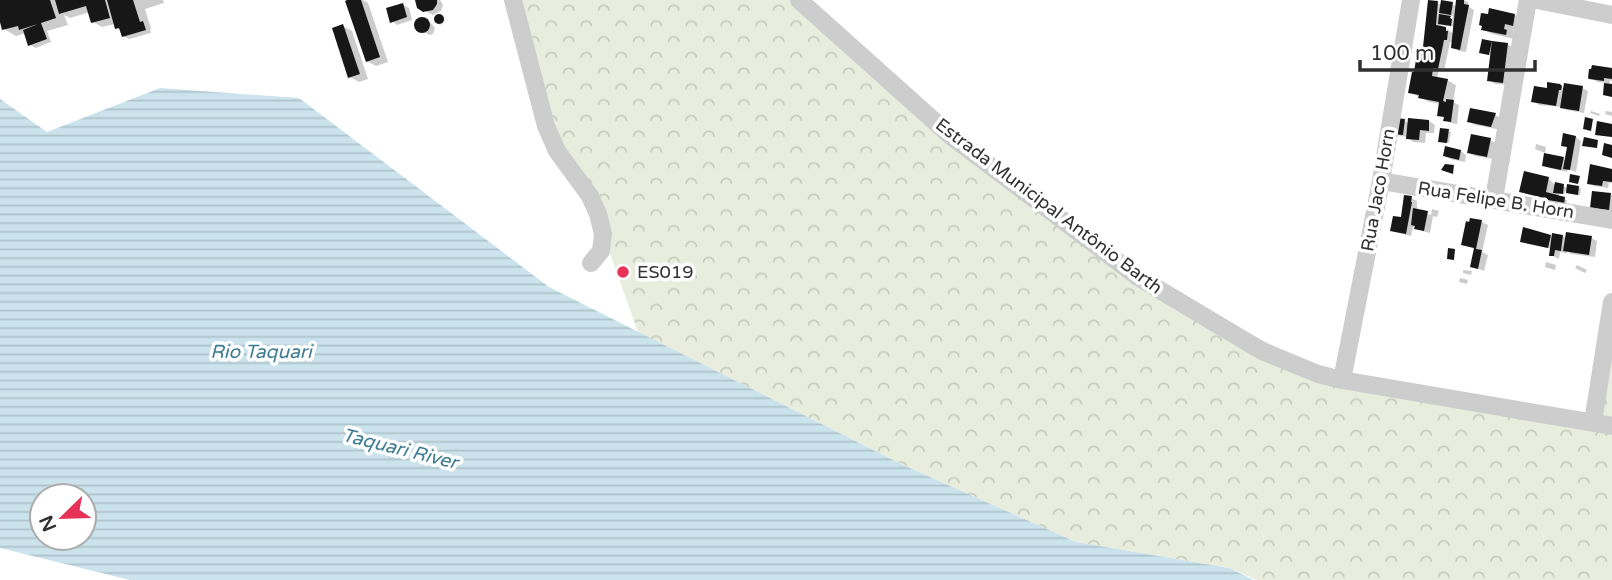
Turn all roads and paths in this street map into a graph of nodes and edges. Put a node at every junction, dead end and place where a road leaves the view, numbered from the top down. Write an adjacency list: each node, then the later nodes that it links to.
1 (513, 0): 10 (street)
2 (799, 0): 12 (street, Estrada Municipal Antônio Barth)
3 (1411, 0): 7 (street, Rua Jaco Horn)
4 (1528, 0): 8 (street)
5 (1537, 0): 6 (street)
6 (1612, 15)
7 (1381, 181): 8 (street, Rua Felipe B. Horn); 12 (street, Rua Jaco Horn)
8 (1494, 199): 9 (street, Rua Felipe B. Horn)
9 (1612, 220)
10 (591, 263)
11 (1612, 302): 13 (street)
12 (1342, 380): 13 (street, Estrada Municipal Antônio Barth)
13 (1592, 422): 14 (street, Estrada Municipal Antônio Barth)
14 (1612, 426)

